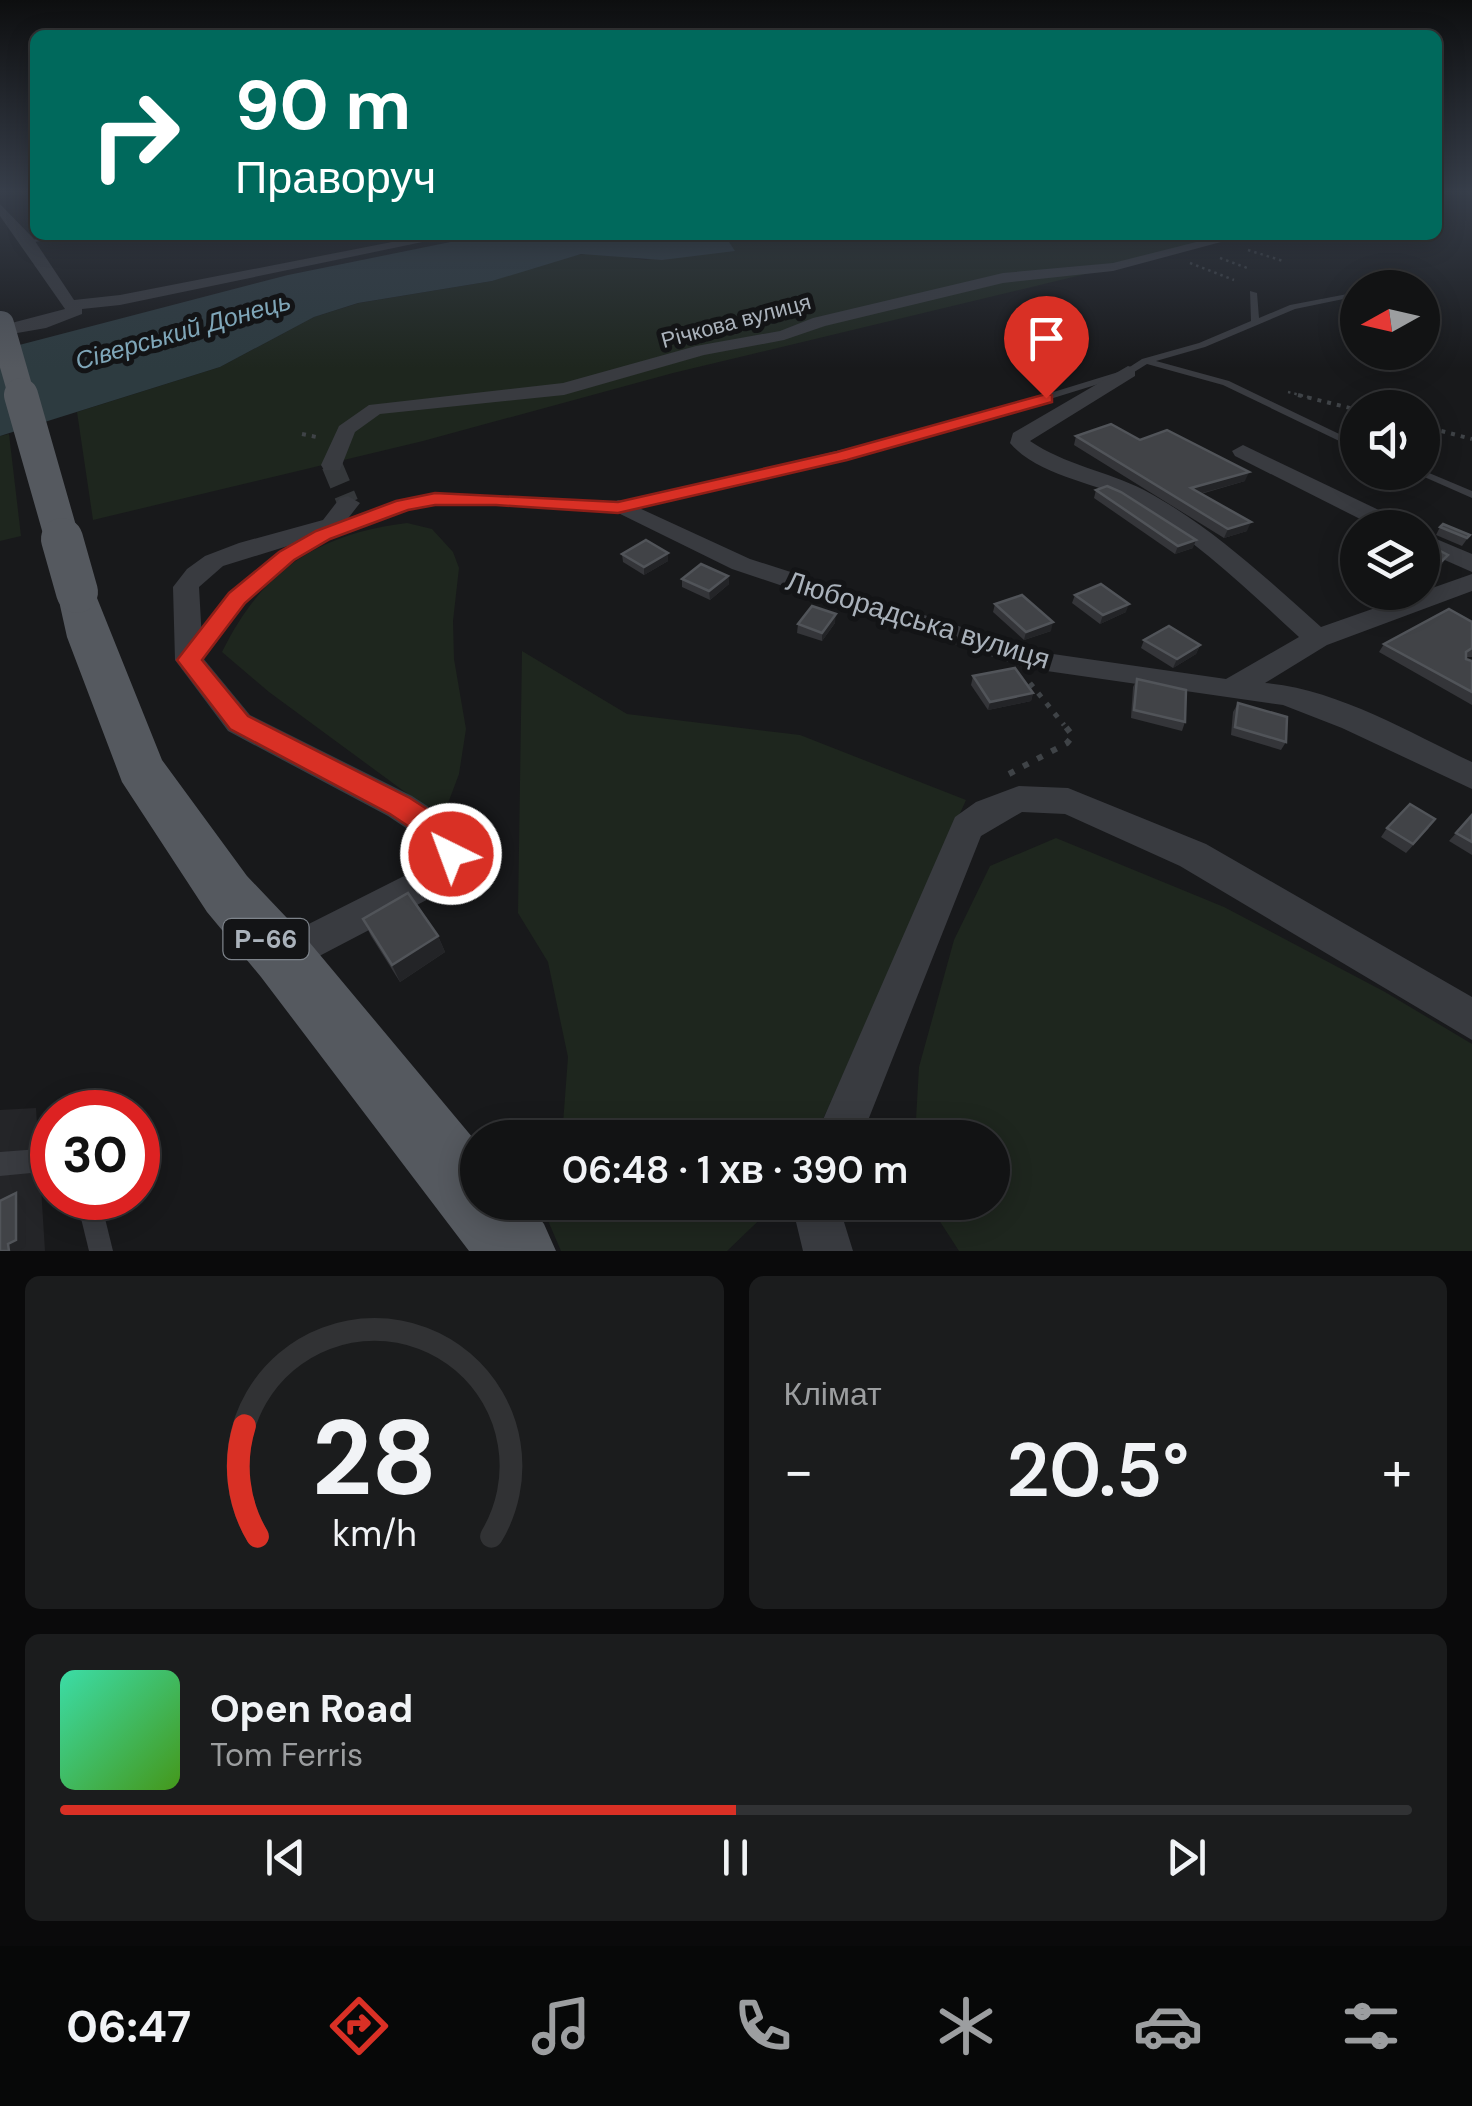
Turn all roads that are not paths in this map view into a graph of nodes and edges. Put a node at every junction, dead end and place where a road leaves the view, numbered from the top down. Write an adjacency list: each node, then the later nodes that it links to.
1 (35, 251): 6 (street)
2 (366, 251): 6 (street)
3 (1187, 251): 12 (street, Річкова вулиця)
4 (1252, 292): 7 (lane)
5 (1340, 298): 7 (lane)
6 (70, 305): 8 (street)
7 (1255, 322): 9 (lane)
8 (0, 326): 25 (main road, Р-66, bridge)
9 (1137, 366): 10 (lane); 16 (lane); 21 (street)
10 (1340, 438)
11 (1243, 451): 17 (street)
12 (332, 466)
13 (1440, 481): 14 (lane)
14 (1472, 494)
15 (348, 503): 22 (street)
16 (618, 508): 22 (lane); 23 (street, Люборадська вулиця)
17 (1362, 510)
18 (1440, 549): 19 (street)
19 (1472, 564)
20 (1472, 582): 21 (street)
21 (1317, 639): 23 (street)
22 (189, 660): 25 (street)
23 (1230, 690): 24 (street, Люборадська вулиця)
24 (1472, 776)
25 (283, 958): 33 (main road, Р-66)
26 (1472, 1020): 27 (street)
27 (845, 1120)
28 (30, 1162): 29 (lane)
29 (0, 1164)
30 (93, 1220): 32 (lane)
31 (820, 1220): 34 (street)
32 (101, 1251)
33 (517, 1251)
34 (828, 1251)

